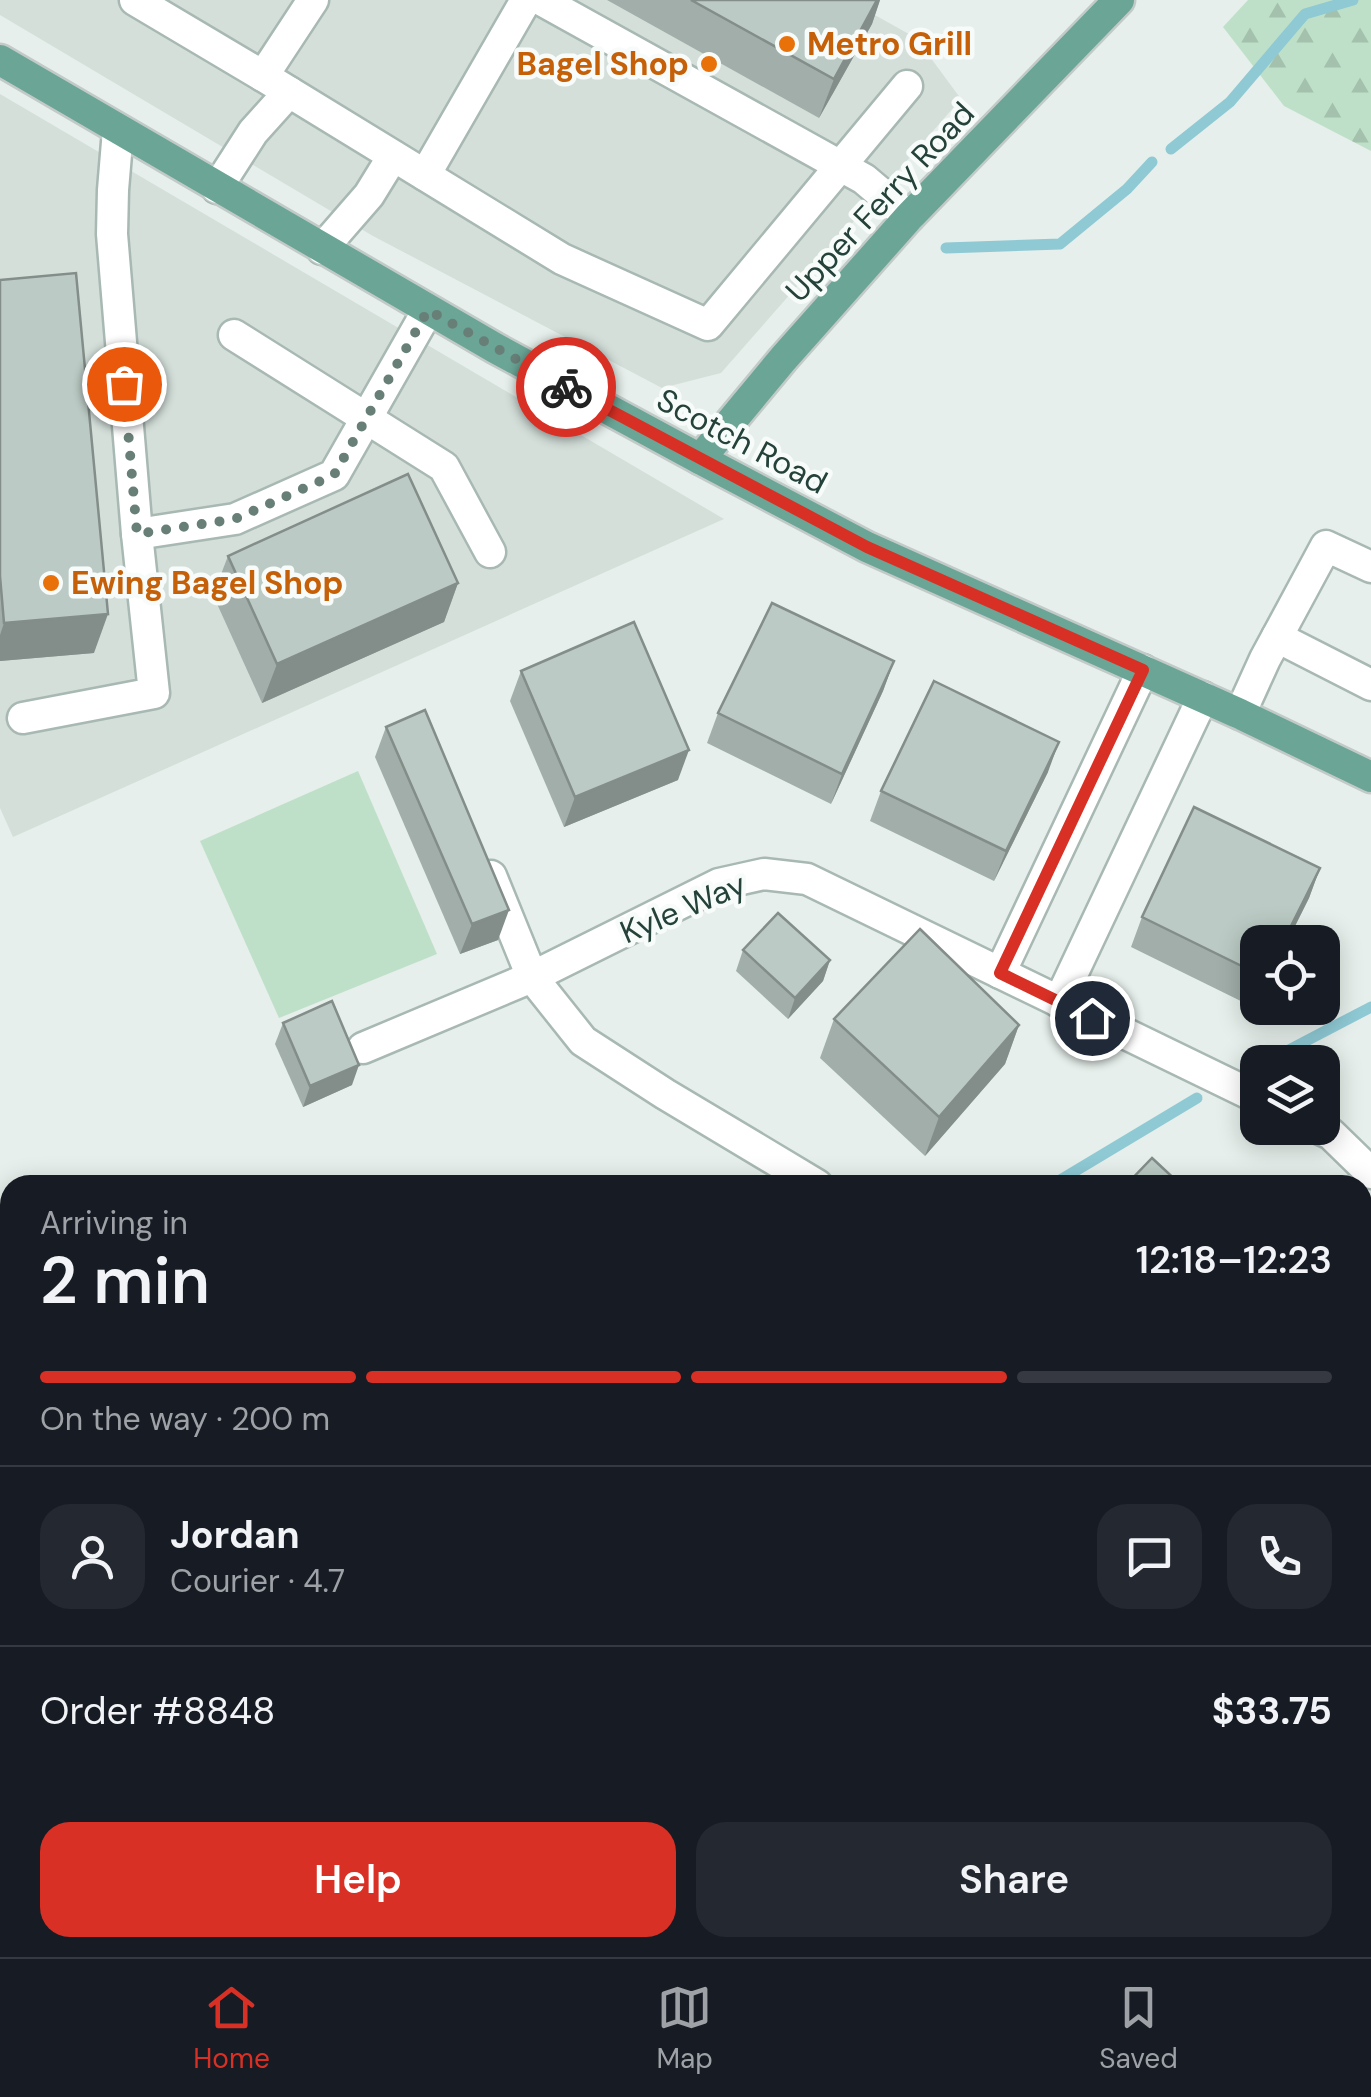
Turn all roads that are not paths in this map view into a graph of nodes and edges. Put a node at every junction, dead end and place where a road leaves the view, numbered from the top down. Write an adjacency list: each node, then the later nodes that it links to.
1 (135, 0): 7 (street)
2 (313, 0): 7 (street)
3 (526, 0): 12 (street)
4 (541, 0): 11 (street)
5 (1119, 0): 14 (main road, Upper Ferry Road)
6 (0, 60): 9 (main road, Scotch Road)
7 (276, 84): 10 (street); 13 (street)
8 (907, 86): 11 (street)
9 (118, 130): 13 (main road, Scotch Road); 20 (street)
10 (393, 156): 12 (street); 15 (street)
11 (840, 166): 12 (street); 14 (street)
12 (425, 175)
13 (217, 188): 15 (main road, Scotch Road)
14 (909, 217): 19 (main road, Upper Ferry Road)
15 (322, 249): 16 (main road, Scotch Road)
16 (428, 310): 18 (street); 19 (main road, Scotch Road)
17 (234, 335): 18 (street)
18 (366, 418): 20 (street); 21 (street)
19 (700, 460): 24 (main road, Scotch Road)
20 (137, 534): 28 (street)
21 (490, 552)
22 (1371, 567): 23 (street)
23 (1277, 636): 25 (street); 27 (street)
24 (1143, 670): 26 (main road, Scotch Road); 31 (street)
25 (1371, 685)
26 (1203, 697): 27 (main road, Scotch Road); 33 (street)
27 (1240, 714): 29 (main road, Scotch Road)
28 (23, 718)
29 (1371, 778)
30 (481, 850): 32 (street)
31 (1000, 973): 32 (street, Kyle Way); 33 (street, Kyle Way)
32 (532, 977): 34 (street, Kyle Way); 38 (street)
33 (1059, 1002): 35 (street, Kyle Way)
34 (363, 1048)
35 (1240, 1089)
36 (1340, 1143): 37 (street)
37 (1371, 1173)
38 (800, 1175)

